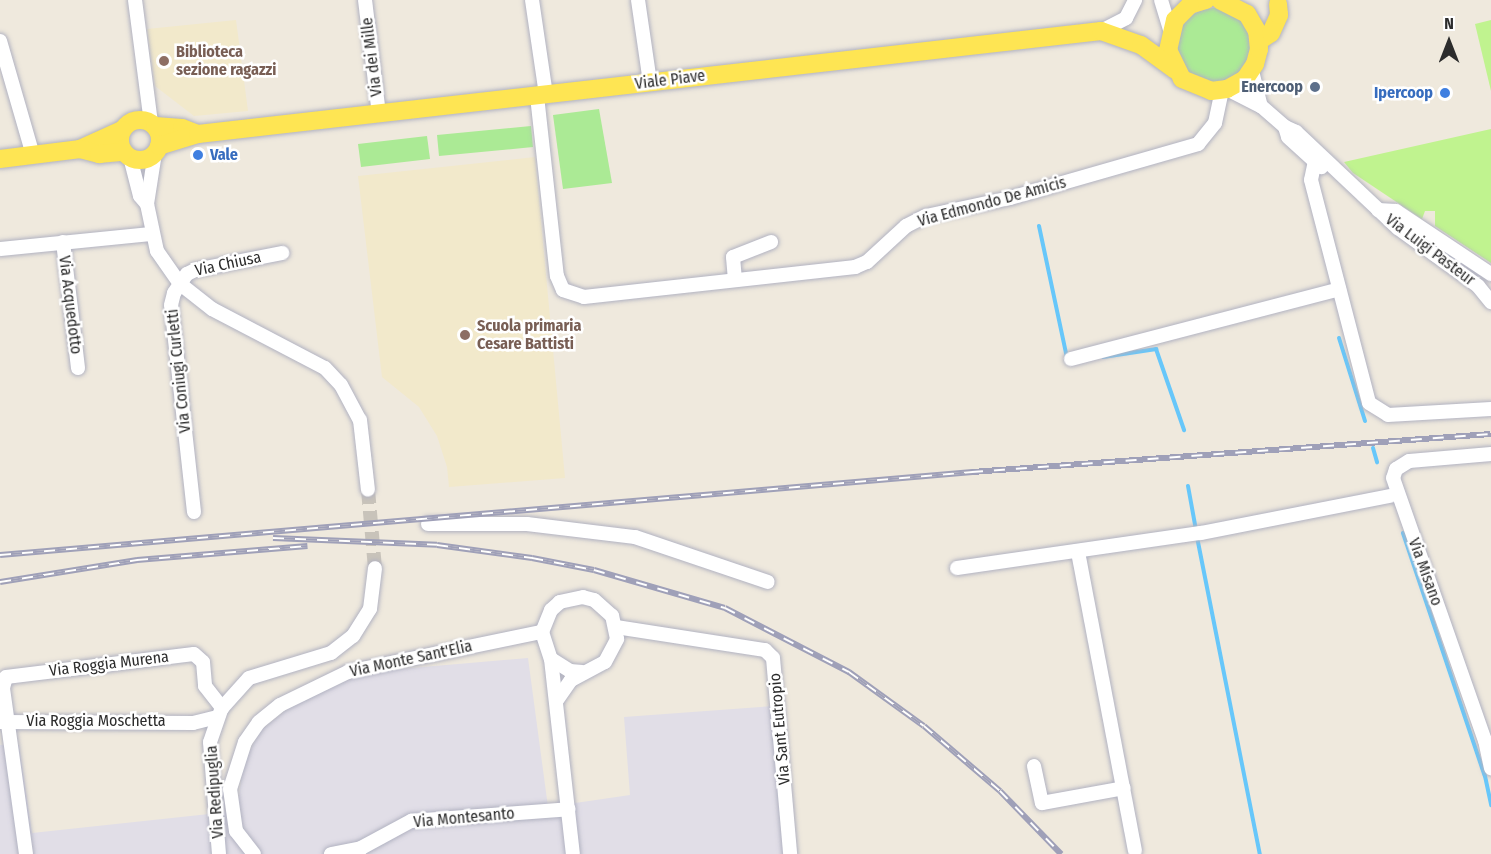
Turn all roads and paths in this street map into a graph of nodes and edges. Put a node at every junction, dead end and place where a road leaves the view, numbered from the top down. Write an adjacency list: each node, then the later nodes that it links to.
1 (135, 0): 23 (street)
2 (365, 0): 22 (street, Via dei Mille)
3 (531, 0): 20 (street)
4 (638, 0): 18 (street)
5 (1135, 0): 11 (street)
6 (1161, 0): 12 (street)
7 (1220, 0): 10 (main road)
8 (1191, 2): 12 (main road)
9 (1279, 2): 10 (main road); 14 (main road)
10 (1240, 7): 14 (main road)
11 (1101, 31): 15 (main road, Viale Piave); 18 (main road, Viale Piave)
12 (1169, 34): 15 (main road, Viale Piave); 16 (main road)
13 (0, 41): 30 (street)
14 (1259, 41): 17 (main road)
15 (1140, 45): 16 (main road, Viale Piave)
16 (1175, 70): 19 (main road, Viale Piave)
17 (1252, 71): 19 (main road); 21 (street)
18 (650, 82): 20 (main road, Viale Piave)
19 (1225, 90): 21 (street, Via Luigi Pasteur); 42 (street, Via Edmondo De Amicis)
20 (541, 95): 22 (main road, Viale Piave); 42 (street, Via Edmondo De Amicis)
21 (1261, 106): 24 (street, Via Luigi Pasteur)
22 (379, 114): 26 (main road, Viale Piave)
23 (153, 125): 25 (main road, Viale Piave); 26 (main road, Viale Piave); 28 (main road)
24 (1285, 127): 32 (street, Via Luigi Pasteur); 33 (street, Via Luigi Pasteur)
25 (122, 130): 27 (main road, Viale Piave); 29 (main road)
26 (198, 134): 28 (main road, Viale Piave)
27 (80, 149): 29 (main road, Viale Piave); 30 (main road, Viale Piave)
28 (157, 149): 29 (main road, Viale Piave); 34 (street)
29 (126, 154): 34 (street)
30 (33, 155): 31 (main road, Viale Piave)
31 (0, 159)
32 (1315, 162): 33 (street, Via Luigi Pasteur); 44 (street)
33 (1340, 176): 35 (street, Via Luigi Pasteur)
34 (147, 204): 36 (street)
35 (1378, 210): 41 (street); 45 (street, Via Luigi Pasteur)
36 (151, 234): 37 (street, Via Acquedotto); 43 (street)
37 (63, 242): 39 (street, Via Acquedotto); 47 (street, Via Acquedotto)
38 (771, 242): 42 (street)
39 (0, 249)
40 (282, 253): 43 (street, Via Chiusa)
41 (1491, 274)
42 (735, 280)
43 (179, 283): 50 (street); 52 (street, Via Coniugi Curletti)
44 (1338, 289): 46 (street); 48 (street)
45 (1491, 302)
46 (1071, 359)
47 (78, 368)
48 (1491, 409)
49 (1491, 454): 68 (street, Via Misano)
50 (368, 490)
51 (1390, 496): 54 (street)
52 (194, 512)
53 (428, 524): 57 (street)
54 (1078, 552): 56 (street); 69 (street)
55 (375, 568): 63 (street, Via Redipuglia)
56 (957, 568)
57 (768, 582)
58 (616, 627): 59 (street); 61 (street); 77 (street, Via Sant Eutropio)
59 (542, 632): 60 (street); 74 (street, Via Monte Sant'Elia)
60 (550, 659): 61 (street); 62 (street)
61 (582, 672): 62 (street)
62 (557, 700): 70 (street)
63 (219, 713): 64 (street, Via Roggia Murena); 65 (street, Via Roggia Moschetta); 66 (street, Via Redipuglia)
64 (5, 722): 65 (street, Via Roggia Moschetta); 72 (street)
65 (192, 723): 66 (street)
66 (210, 742): 73 (street, Via Redipuglia)
67 (1034, 766): 69 (street)
68 (1491, 768)
69 (1124, 788): 71 (street)
70 (568, 809): 75 (street, Via Montesanto); 76 (street)
71 (1135, 851)
72 (26, 854)
73 (219, 854)
74 (254, 854)
75 (331, 854)
76 (573, 854)
77 (789, 854)

